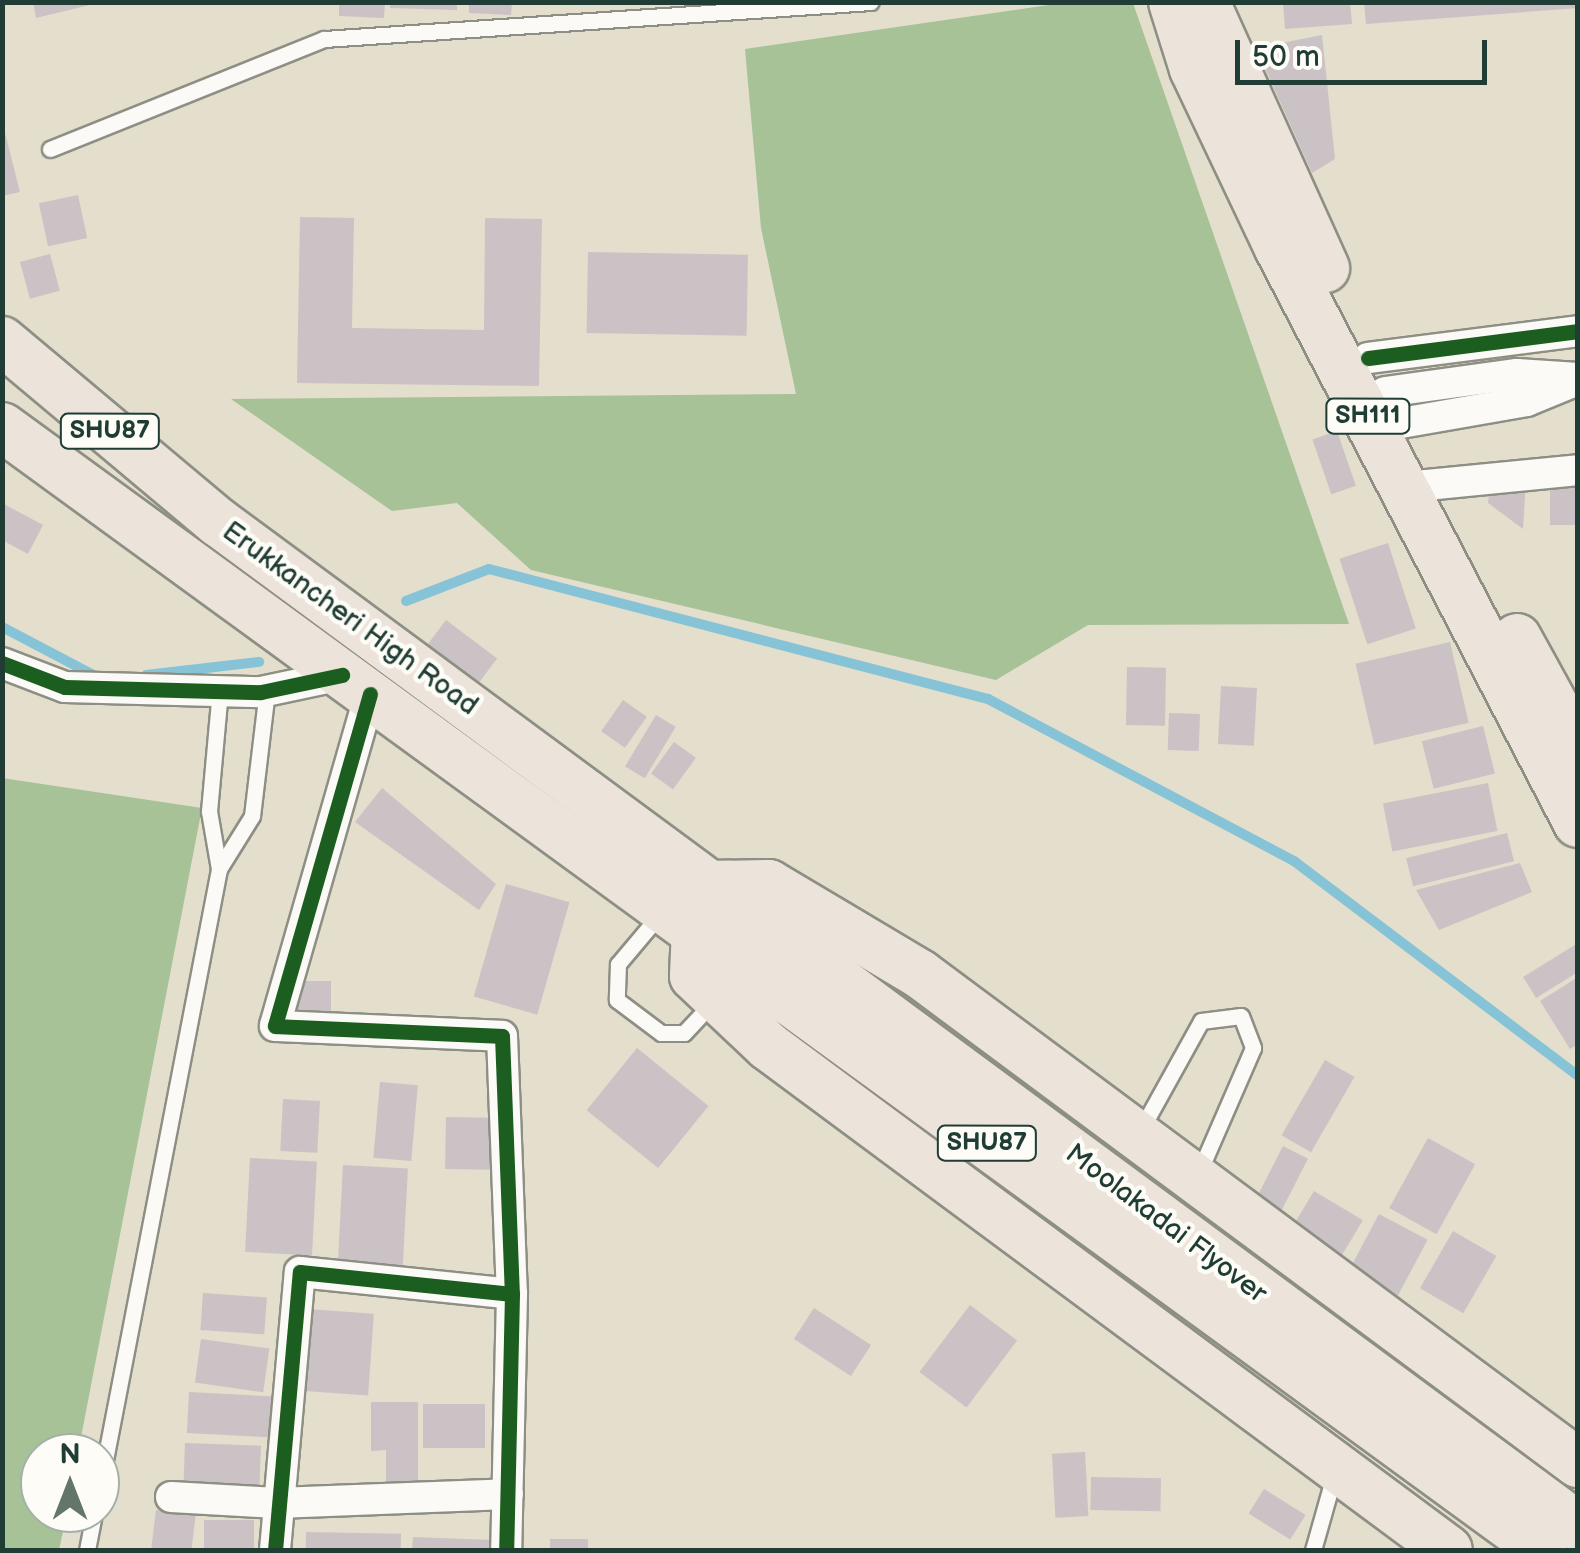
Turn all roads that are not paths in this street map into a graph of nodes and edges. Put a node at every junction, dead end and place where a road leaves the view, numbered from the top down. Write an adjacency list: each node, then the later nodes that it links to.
1 (871, 2): 4 (lane)
2 (1173, 2): 11 (main road, SH111)
3 (1205, 2): 8 (main road, SH111)
4 (50, 149)
5 (1578, 330): 8 (street)
6 (2, 341): 19 (main road, Erukkancheri High Road / SHU87)
7 (1578, 379): 8 (street)
8 (1385, 391): 11 (main road, SH111)
9 (2, 427): 13 (main road, SHU87)
10 (1578, 470): 11 (street)
11 (1420, 486): 16 (main road, SH111); 17 (main road, SH111)
12 (2, 664): 14 (street)
13 (341, 673): 15 (street); 19 (main road, SHU87); 23 (street)
14 (220, 689): 15 (street); 18 (lane)
15 (266, 691): 18 (lane)
16 (1578, 749)
17 (1578, 824)
18 (219, 869): 25 (lane)
19 (690, 907): 20 (main road); 20 (lane); 21 (main road); 24 (main road, Moolakadai Flyover / SHU87)
20 (717, 997): 27 (main road)
21 (1137, 1136): 22 (main road); 22 (lane)
22 (1195, 1180): 26 (main road)
23 (512, 1294): 28 (street); 30 (street)
24 (1241, 1305): 31 (main road, Moolakadai Flyover / SHU87); 36 (main road, Moolakadai Flyover / SHU87)
25 (110, 1433)
26 (1568, 1452)
27 (1336, 1468): 34 (lane); 35 (main road)
28 (508, 1494): 30 (street); 33 (street)
29 (171, 1497): 30 (street)
30 (277, 1503): 32 (street)
31 (1578, 1526)
32 (275, 1550)
33 (506, 1550)
34 (1314, 1550)
35 (1448, 1550)
36 (1544, 1550)

